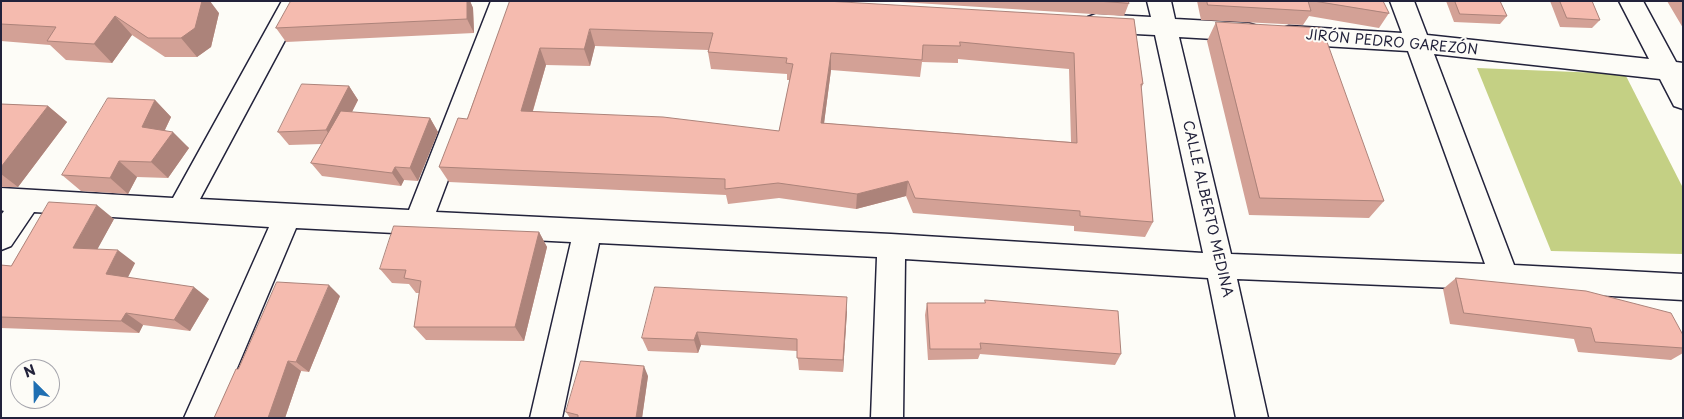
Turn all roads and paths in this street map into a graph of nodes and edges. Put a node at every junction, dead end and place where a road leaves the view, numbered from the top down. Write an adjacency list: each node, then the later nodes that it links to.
1 (294, 1): 12 (street)
2 (502, 1): 14 (street)
3 (1159, 1): 7 (street, CALLE ALBERTO MEDINA)
4 (1402, 1): 8 (street)
5 (1631, 1): 9 (street)
6 (1076, 22): 7 (street, JIRÓN PEDRO GAREZÓN)
7 (1166, 27): 8 (street, JIRÓN PEDRO GAREZÓN); 18 (street, CALLE ALBERTO MEDINA)
8 (1418, 43): 9 (street, JIRÓN PEDRO GAREZÓN); 19 (street)
9 (1675, 71): 10 (street)
10 (1683, 99)
11 (13, 200): 12 (street); 16 (street)
12 (180, 210): 13 (street)
13 (287, 216): 14 (street); 21 (street)
14 (418, 222): 15 (street)
15 (588, 231): 17 (street); 22 (street)
16 (1, 238)
17 (891, 246): 18 (street); 23 (street)
18 (1220, 266): 19 (street); 24 (street, CALLE ALBERTO MEDINA)
19 (1504, 277): 20 (street)
20 (1683, 287)
21 (200, 418)
22 (546, 418)
23 (887, 418)
24 (1252, 418)

